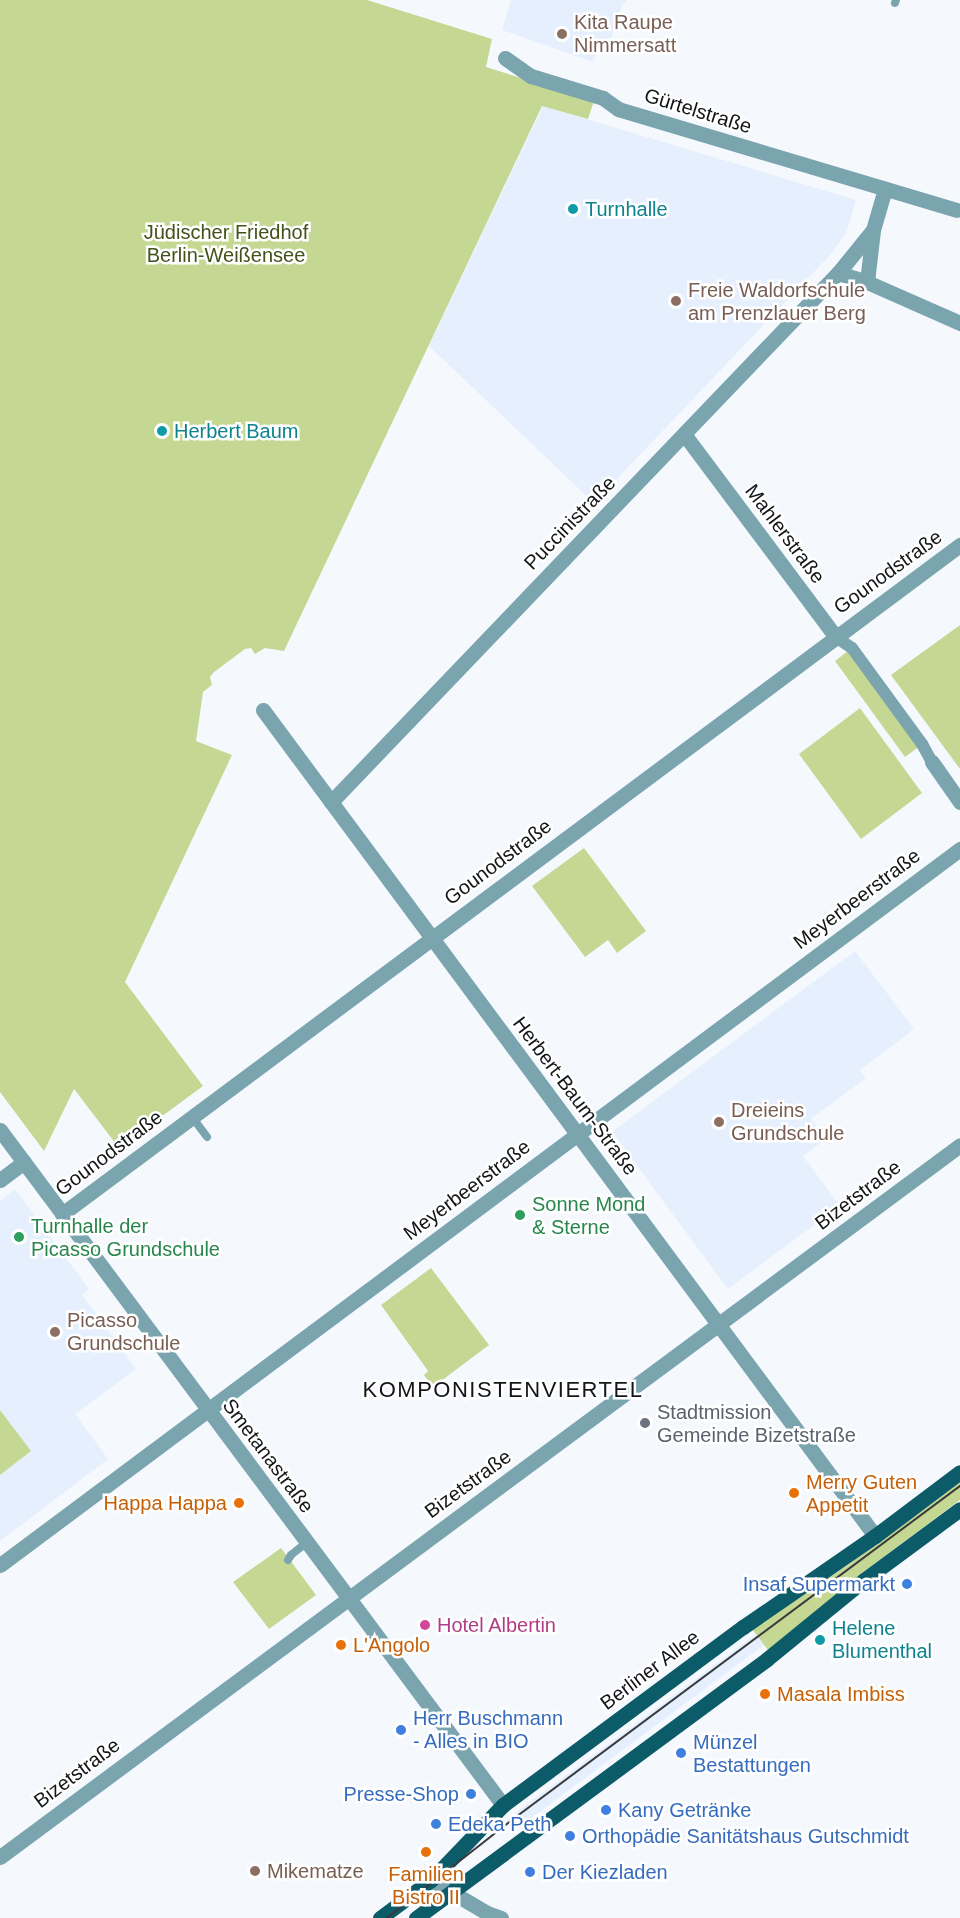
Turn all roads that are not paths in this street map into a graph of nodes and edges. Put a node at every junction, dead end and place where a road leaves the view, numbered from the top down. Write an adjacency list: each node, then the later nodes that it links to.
1 (505, 58): 2 (street, Gürtelstraße)
2 (885, 189): 3 (street, Gürtelstraße); 4 (street)
3 (956, 210)
4 (873, 230): 5 (street); 6 (street)
5 (838, 273): 6 (street); 8 (street, Puccinistraße)
6 (867, 282): 7 (street)
7 (960, 323)
8 (684, 434): 10 (street, Mahlerstraße); 13 (street, Puccinistraße)
9 (960, 545): 10 (street, Gounodstraße)
10 (836, 637): 12 (street, Mahlerstraße); 16 (street, Gounodstraße)
11 (263, 710): 13 (street, Herbert-Baum-Straße)
12 (932, 762): 14 (street, Mahlerstraße)
13 (331, 802): 16 (street, Herbert-Baum-Straße)
14 (960, 802)
15 (960, 849): 19 (street, Meyerbeerstraße)
16 (432, 938): 17 (street, Gounodstraße); 19 (street, Herbert-Baum-Straße)
17 (192, 1117): 20 (lane); 24 (street, Gounodstraße)
18 (0, 1130): 22 (street, Smetanastraße)
19 (578, 1134): 25 (street, Herbert-Baum-Straße); 26 (street, Meyerbeerstraße)
20 (207, 1137)
21 (960, 1145): 25 (street, Bizetstraße)
22 (24, 1162): 23 (street); 24 (street, Smetanastraße)
23 (0, 1180)
24 (62, 1214): 26 (street, Smetanastraße)
25 (718, 1325): 29 (street, Herbert-Baum-Straße); 33 (street, Bizetstraße)
26 (207, 1410): 30 (street, Smetanastraße); 32 (street, Meyerbeerstraße)
27 (960, 1472): 29 (main road, Berliner Allee)
28 (960, 1509): 37 (main road)
29 (874, 1536): 34 (main road, Berliner Allee)
30 (306, 1543): 31 (lane); 33 (street, Smetanastraße)
31 (288, 1560)
32 (0, 1565)
33 (348, 1599): 34 (street, Smetanastraße); 35 (street, Bizetstraße)
34 (503, 1805): 36 (main road, Berliner Allee)
35 (0, 1857)
36 (431, 1880): 37 (street); 38 (main road, Berliner Allee)
37 (451, 1892): 39 (main road); 40 (street)
38 (380, 1918)
39 (420, 1918)
40 (501, 1918)

